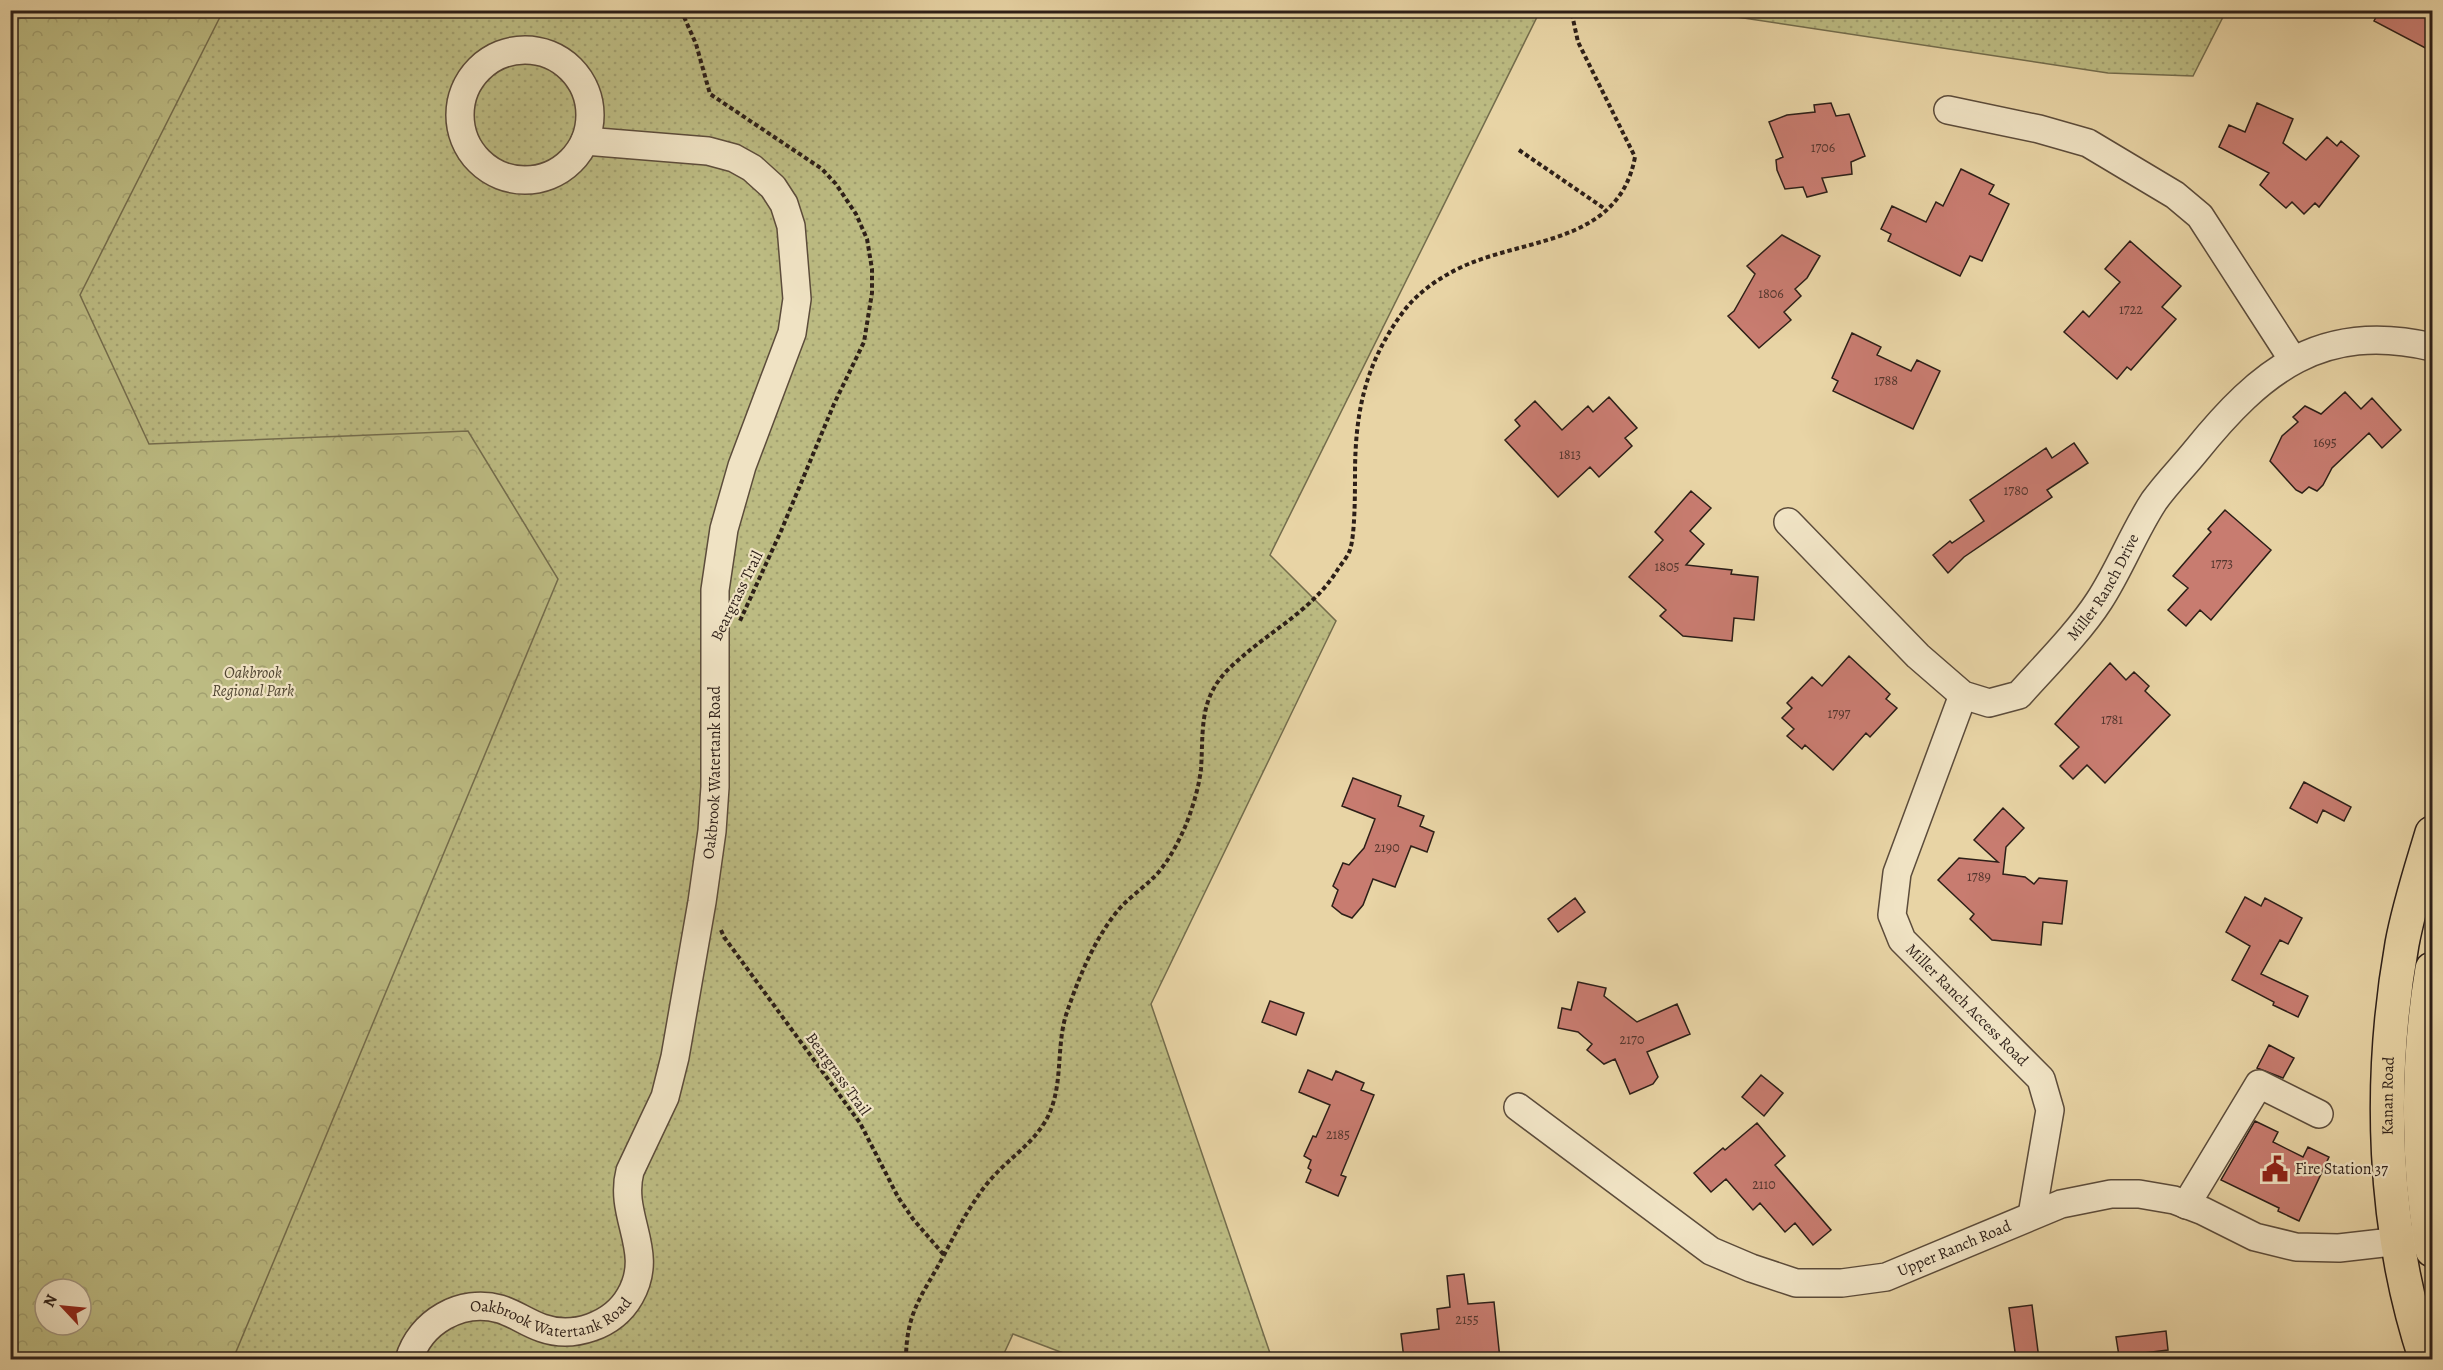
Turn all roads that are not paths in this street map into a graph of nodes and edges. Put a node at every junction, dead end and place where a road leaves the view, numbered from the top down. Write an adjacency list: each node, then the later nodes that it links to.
1 (1948, 110): 4 (street)
2 (585, 141): 2 (street); 15 (street, Oakbrook Watertank Road)
3 (2433, 347): 4 (street, Miller Ranch Drive)
4 (2294, 360): 6 (street, Miller Ranch Drive)
5 (1788, 522): 6 (street, Miller Ranch Drive)
6 (1963, 695): 12 (street, Miller Ranch Access Road)
7 (2433, 833): 14 (main road, Kanan Road)
8 (2433, 969): 13 (main road, Kanan Road)
9 (1518, 1107): 12 (street, Upper Ranch Road)
10 (2319, 1114): 11 (street)
11 (2186, 1205): 12 (street, Upper Ranch Road); 14 (street, Upper Ranch Road)
12 (2032, 1215)
13 (2432, 1241): 14 (street, Upper Ranch Road)
14 (2397, 1243): 16 (main road, Kanan Road)
15 (409, 1359)
16 (2426, 1359)

